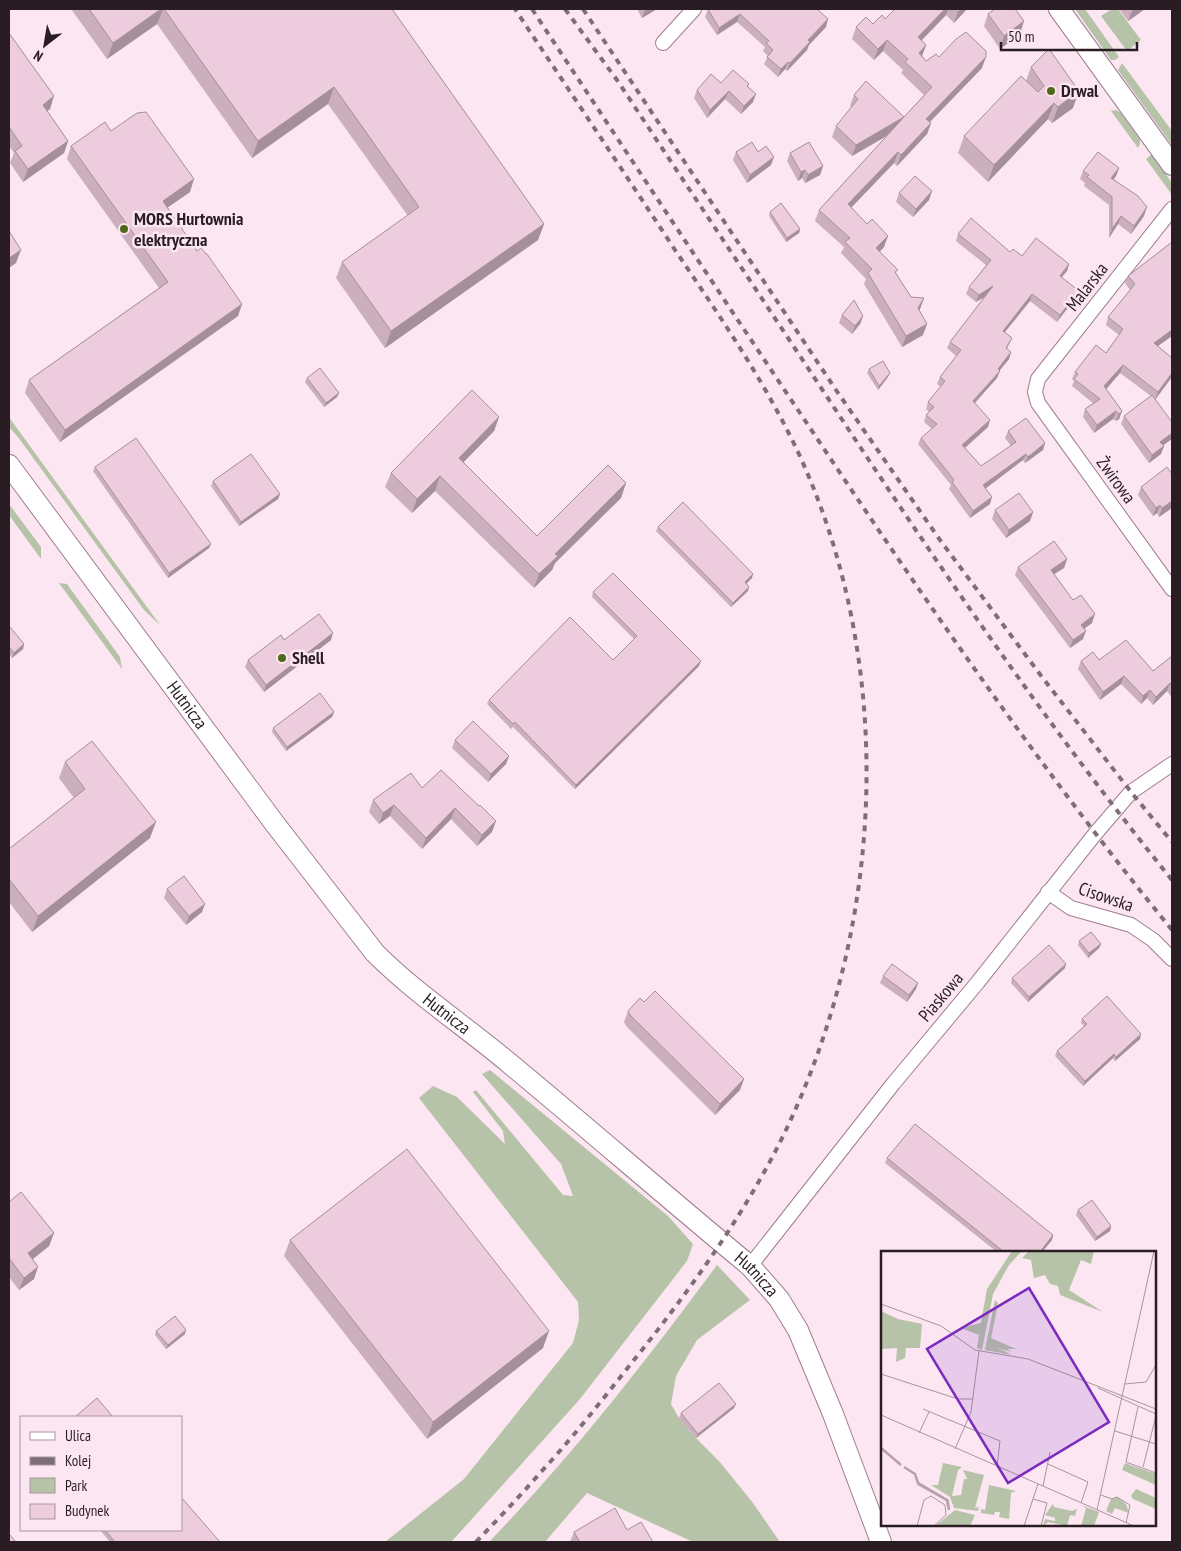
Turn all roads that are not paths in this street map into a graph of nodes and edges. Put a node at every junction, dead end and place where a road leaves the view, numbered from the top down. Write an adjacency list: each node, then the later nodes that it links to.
1 (694, 9): 3 (street)
2 (1059, 9): 4 (main road)
3 (663, 43)
4 (1172, 165)
5 (1172, 209): 6 (street, Malarska)
6 (1035, 390): 8 (street, Żwirowa)
7 (9, 465): 12 (main road, Hutnicza)
8 (1172, 590)
9 (1172, 764): 10 (street, Piaskowa)
10 (1048, 892): 11 (street, Cisowska); 12 (street, Piaskowa)
11 (1172, 959)
12 (750, 1266): 13 (main road, Hutnicza)
13 (881, 1542)

